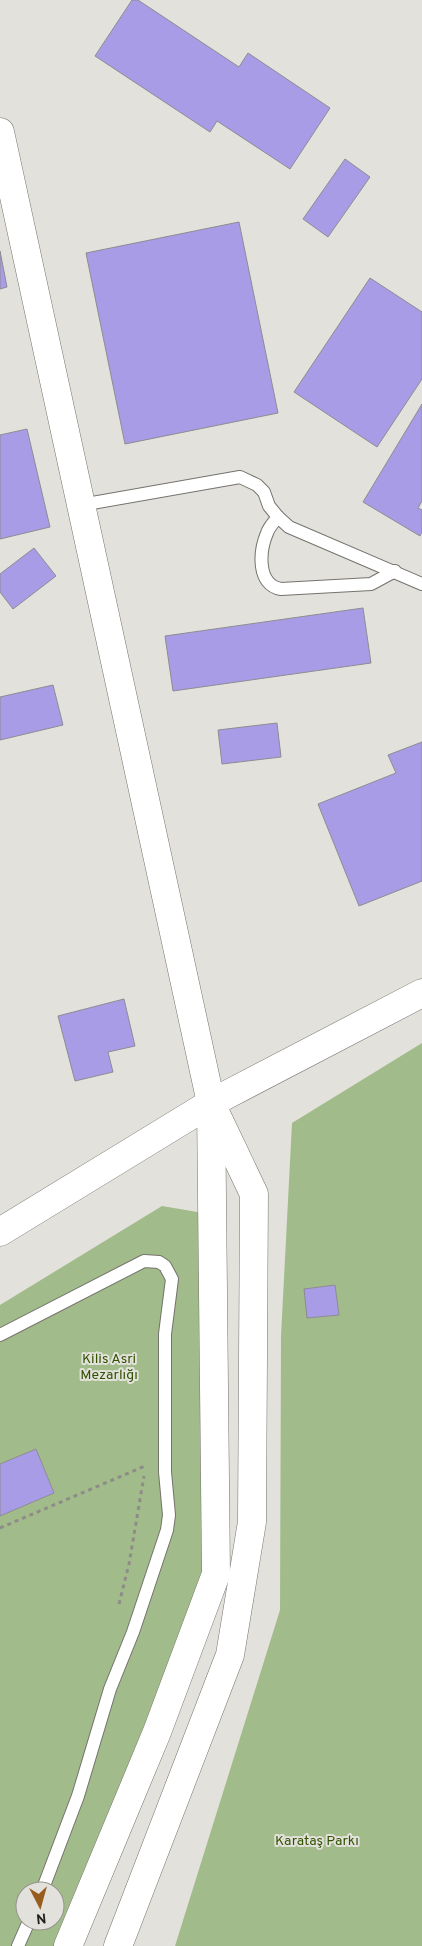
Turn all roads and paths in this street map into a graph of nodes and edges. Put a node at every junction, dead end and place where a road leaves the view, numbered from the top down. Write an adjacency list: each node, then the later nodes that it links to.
1 (0, 132): 2 (street)
2 (81, 505): 3 (lane); 7 (street)
3 (278, 517): 4 (lane); 4 (lane)
4 (395, 571): 5 (lane)
5 (422, 584)
6 (422, 993): 7 (street)
7 (211, 1103): 8 (street); 15 (street); 16 (street)
8 (0, 1232)
9 (0, 1334): 12 (lane)
10 (0, 1528): 11 (path)
11 (117, 1610)
12 (46, 1881)
13 (25, 1931): 14 (lane)
14 (18, 1946)
15 (68, 1946)
16 (118, 1946)

